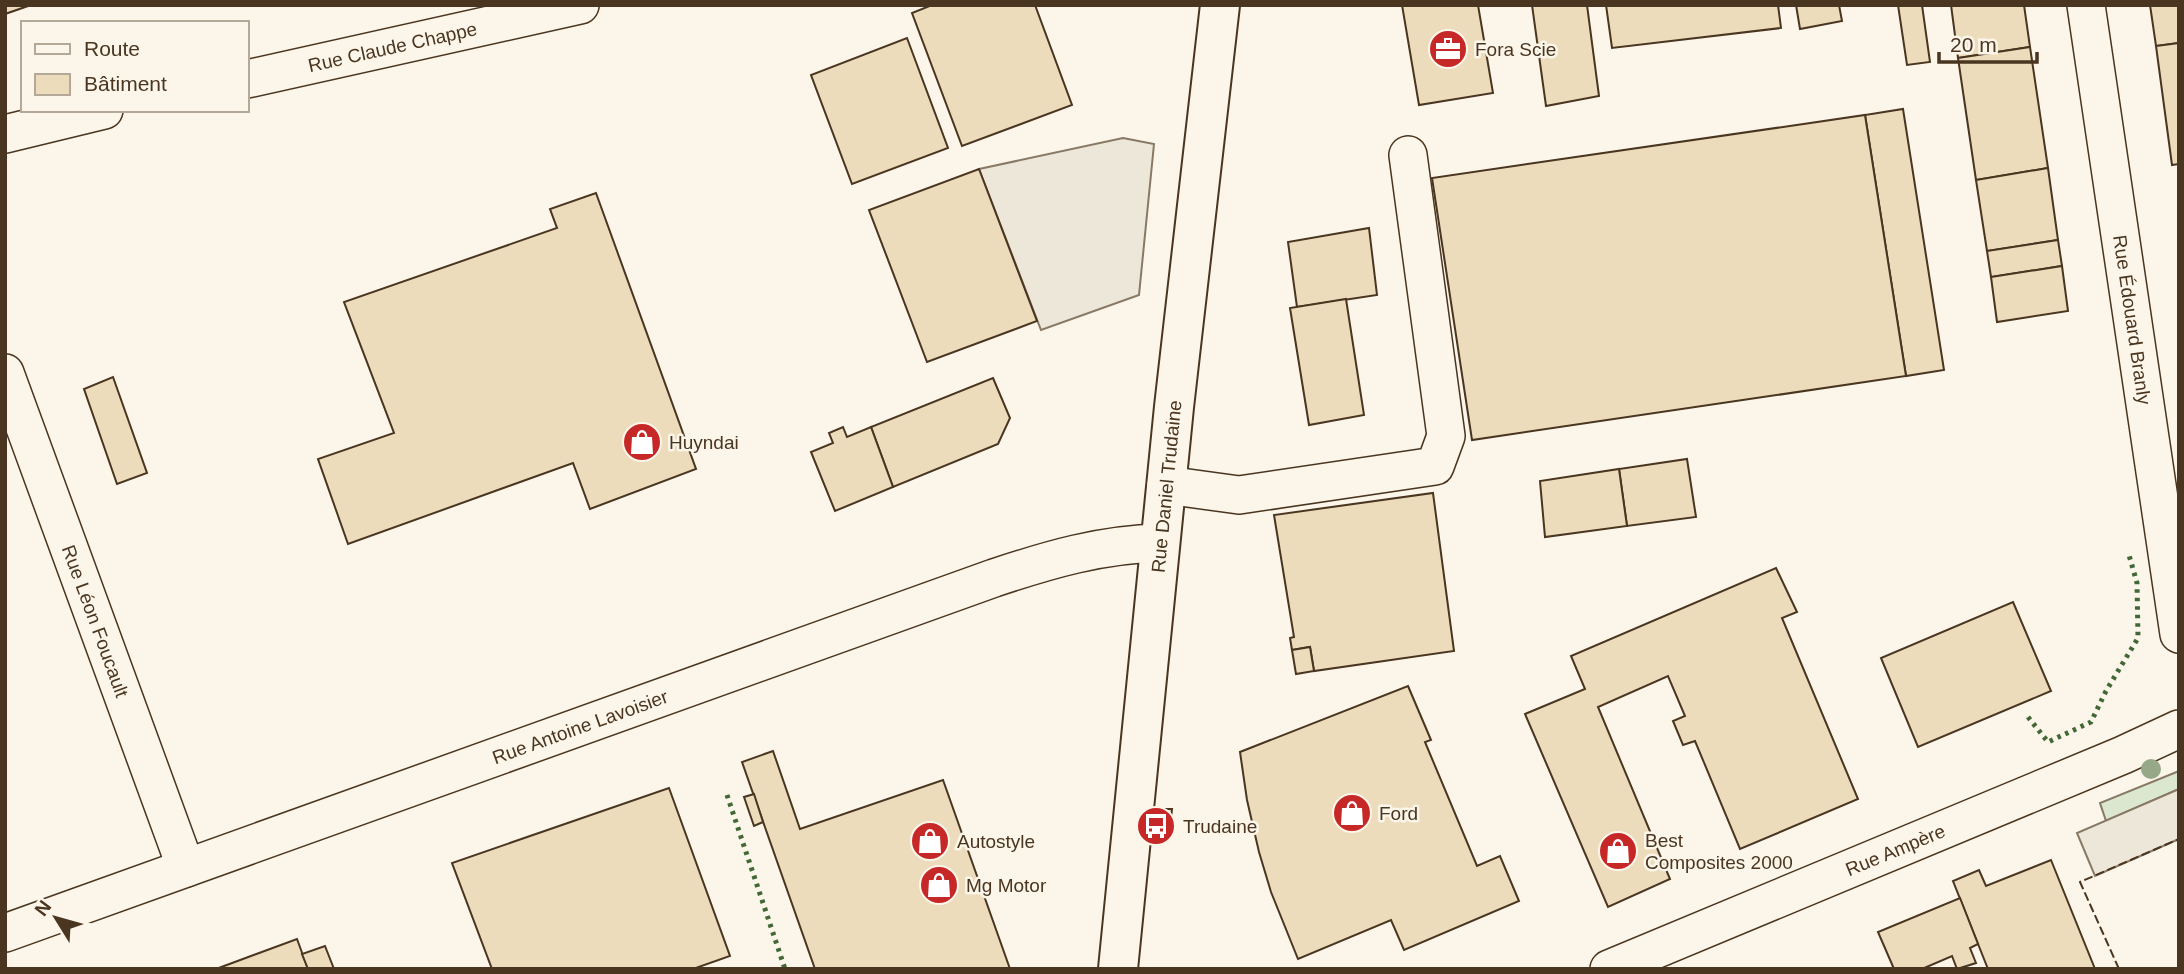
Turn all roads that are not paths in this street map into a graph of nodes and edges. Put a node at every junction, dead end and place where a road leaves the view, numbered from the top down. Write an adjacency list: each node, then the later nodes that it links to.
1 (580, 5): 4 (street, Rue Claude Chappe)
2 (1220, 5): 9 (main road, Rue Daniel Trudaine)
3 (2086, 5): 11 (street, Rue Édouard Branly)
4 (248, 79)
5 (96, 112): 6 (street)
6 (5, 134)
7 (1408, 155): 9 (street)
8 (5, 373): 13 (street, Rue Léon Foucault)
9 (1166, 485): 10 (main road, Rue Daniel Trudaine)
10 (1160, 543): 13 (street, Rue Antoine Lavoisier); 15 (main road, Rue Daniel Trudaine)
11 (2179, 634)
12 (2179, 729): 16 (street, Rue Ampère)
13 (186, 868): 14 (street, Rue Antoine Lavoisier)
14 (5, 933)
15 (1118, 969)
16 (1609, 969)

